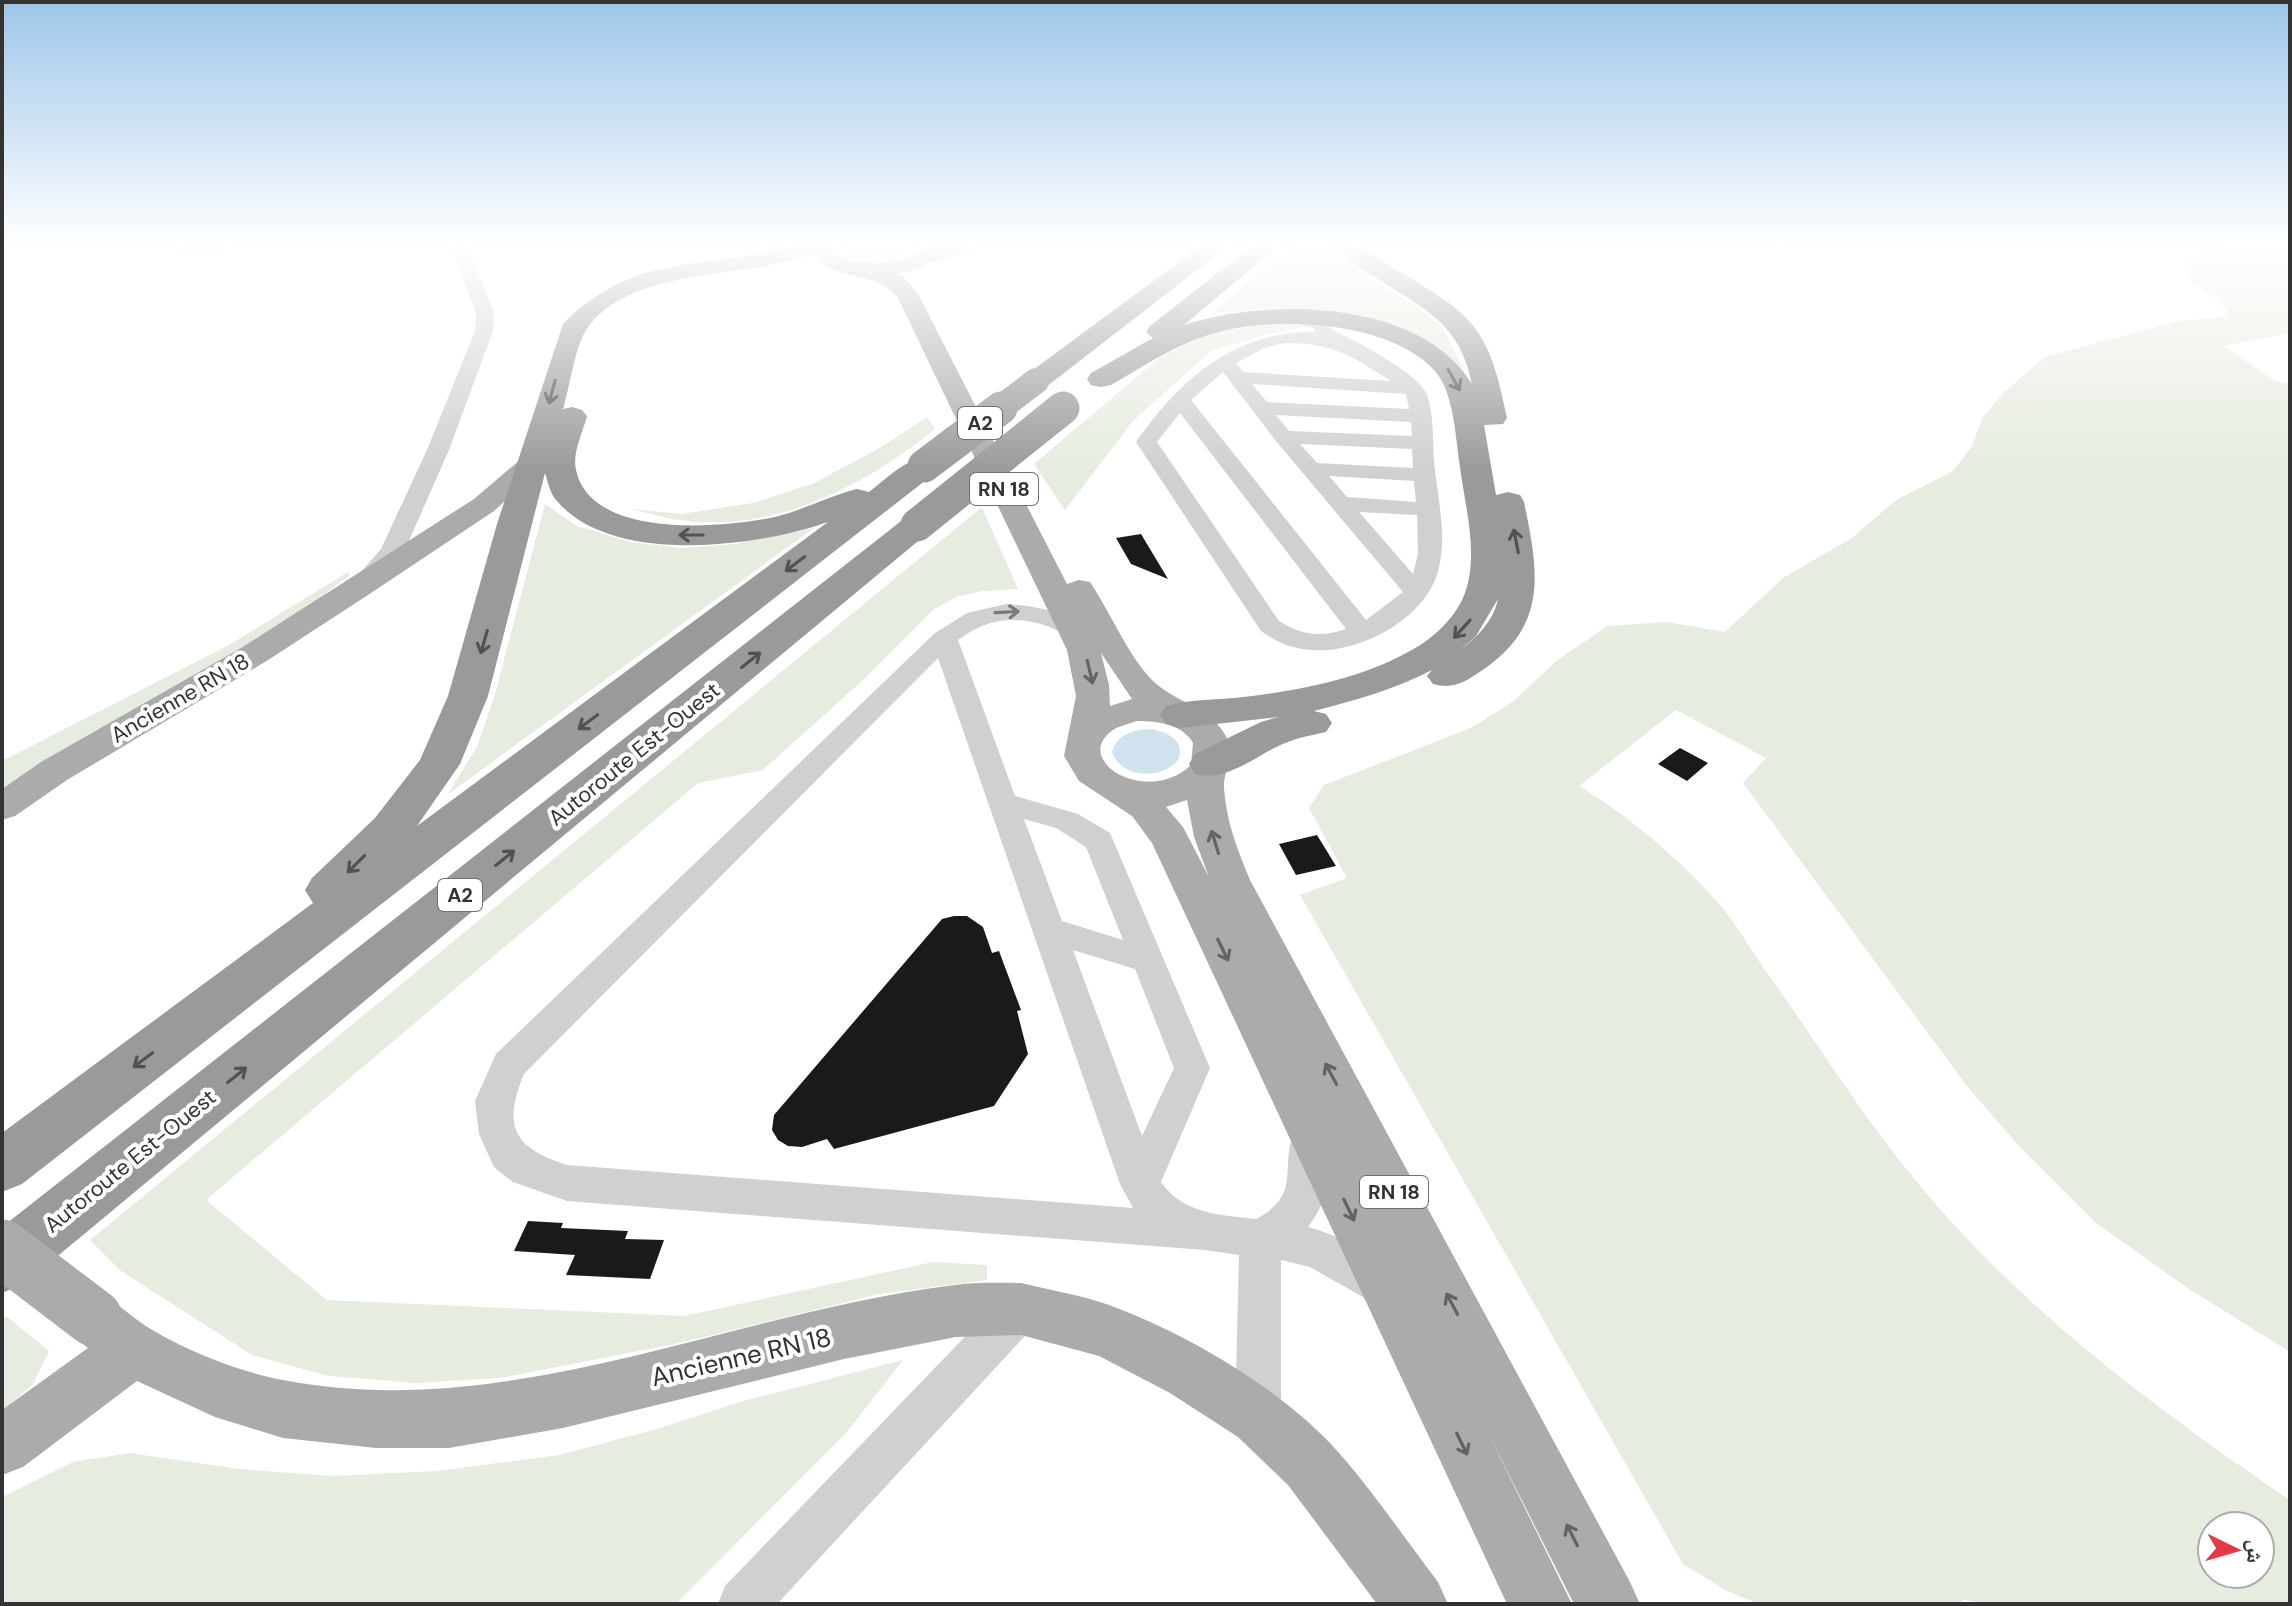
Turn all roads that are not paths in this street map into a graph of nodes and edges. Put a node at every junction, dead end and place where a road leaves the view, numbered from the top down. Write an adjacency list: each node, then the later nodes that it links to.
1 (484, 321): 28 (street, Ancienne RN 18)
2 (581, 321): 20 (highway, one-way to 20)
3 (600, 321): 21 (highway, one-way to 3)
4 (920, 321): 31 (main road, RN 18)
5 (939, 321): 34 (main road, RN 18)
6 (1116, 321): 21 (highway, A2, bridge)
7 (1173, 321): 13 (highway, Autoroute Est-Ouest / A2)
8 (1232, 321): 13 (highway)
9 (1303, 321): 11 (highway)
10 (1453, 321): 36 (highway, one-way to 10)
11 (1347, 336): 12 (street); 14 (street); 34 (highway, one-way to 34)
12 (1231, 368): 14 (street); 15 (street); 16 (street)
13 (1101, 379): 49 (highway, Autoroute Est-Ouest / A2, one-way to 13, bridge)
14 (1411, 388): 17 (street)
15 (1181, 400): 32 (street); 32 (street)
16 (1261, 408): 17 (street); 18 (street)
17 (1419, 416): 19 (street)
18 (1283, 437): 19 (street); 22 (street)
19 (1421, 443): 23 (street)
20 (531, 465): 26 (highway); 27 (main road, Ancienne RN 18)
21 (924, 466): 42 (highway, A2, one-way to 42)
22 (1312, 469): 23 (street); 24 (street)
23 (1424, 475): 25 (street)
24 (1343, 504): 25 (street); 30 (street)
25 (1428, 509): 30 (street)
26 (514, 524): 27 (street); 42 (highway, one-way to 42)
27 (449, 525): 28 (street); 29 (main road, Ancienne RN 18)
28 (402, 528): 29 (street, Ancienne RN 18)
29 (357, 588): 39 (main road, Ancienne RN 18)
30 (1417, 593): 32 (street)
31 (1074, 628): 33 (street, one-way to 31); 35 (main road, RN 18, one-way to 35)
32 (1362, 632)
33 (944, 638): 38 (street); 46 (street)
34 (1178, 715): 35 (main road); 36 (main road)
35 (1088, 734): 37 (main road)
36 (1208, 768): 37 (main road); 58 (main road, RN 18, one-way to 36)
37 (1123, 793): 43 (main road, RN 18, one-way to 43)
38 (1002, 802): 40 (street); 41 (street)
39 (2, 807)
40 (1048, 929): 41 (street); 45 (street)
41 (1146, 960): 45 (street)
42 (228, 996): 44 (highway, A2, one-way to 44)
43 (1308, 1124): 47 (street); 50 (main road, RN 18, one-way to 50)
44 (2, 1166)
45 (1140, 1184): 46 (street)
46 (1202, 1232): 47 (street)
47 (1260, 1238): 50 (street); 53 (street)
48 (2, 1248): 52 (main road, Ancienne RN 18, bridge)
49 (2, 1264)
50 (1388, 1292): 57 (main road, RN 18, one-way to 57)
51 (1021, 1309): 52 (main road, Ancienne RN 18); 53 (main road, Ancienne RN 18); 55 (street)
52 (114, 1334): 54 (main road)
53 (1258, 1417): 56 (main road, Ancienne RN 18)
54 (2, 1446)
55 (743, 1604)
56 (1416, 1604)
57 (1540, 1604)
58 (1608, 1604)

